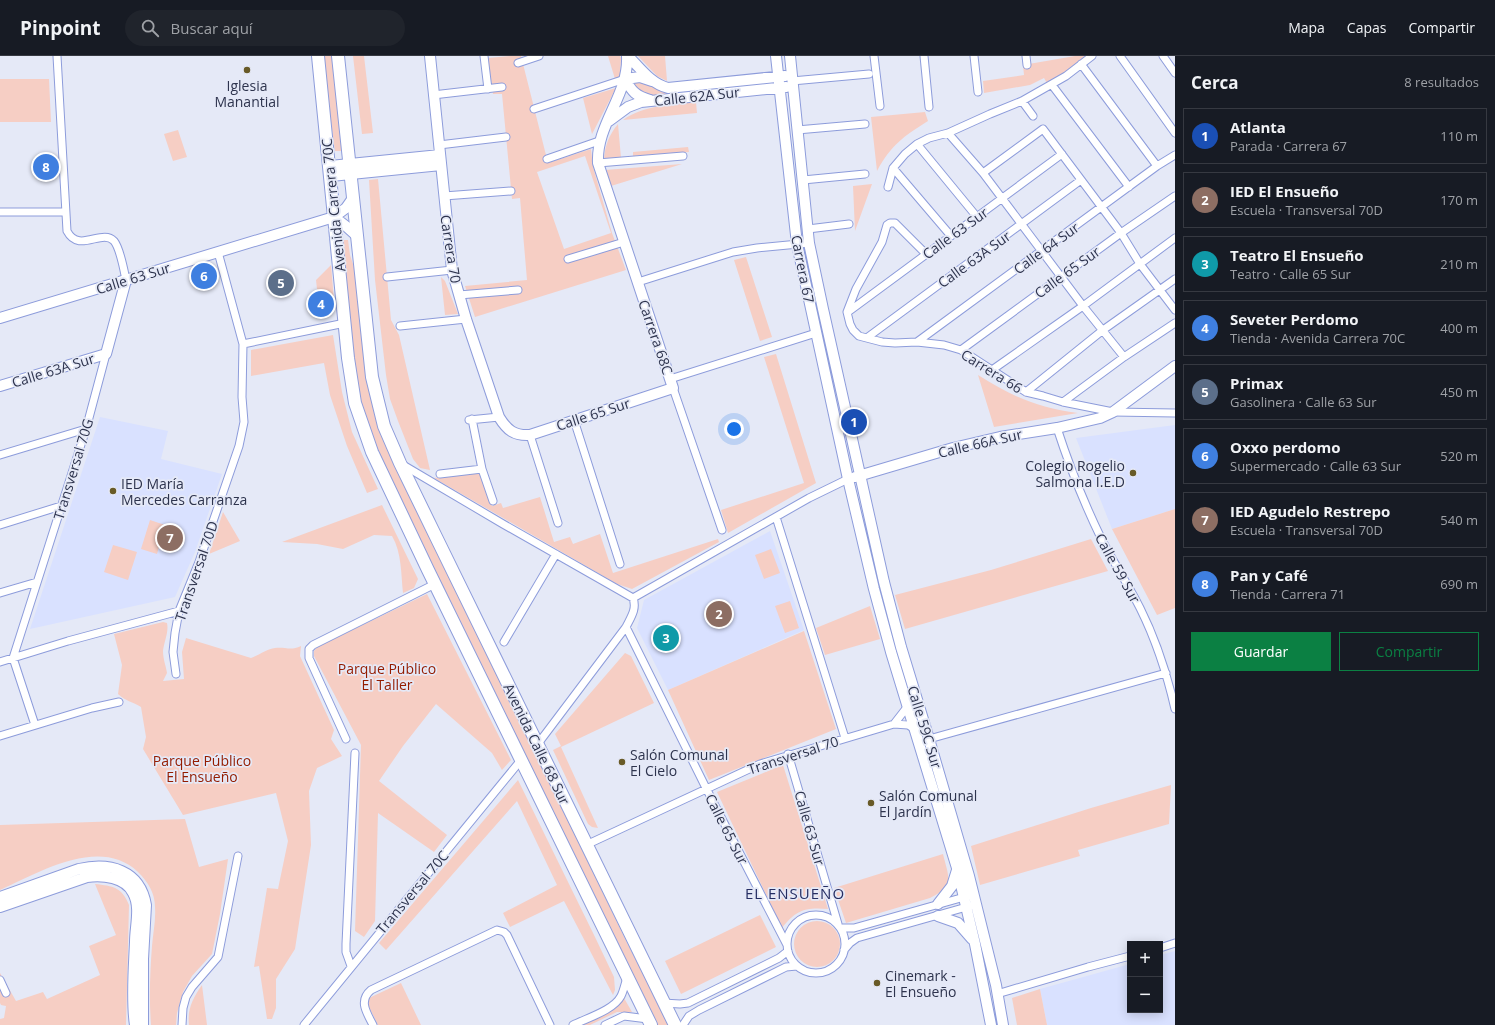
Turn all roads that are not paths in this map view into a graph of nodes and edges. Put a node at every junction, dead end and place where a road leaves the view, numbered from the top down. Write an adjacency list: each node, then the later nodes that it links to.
1 (57, 56): 69 (street)
2 (318, 56): 55 (main road, Avenida Carrera 70C)
3 (338, 56): 54 (main road, Avenida Carrera 70C)
4 (430, 56): 31 (street, Carrera 70)
5 (484, 56): 29 (street)
6 (538, 56): 17 (street)
7 (627, 56): 23 (street, Carrera 68C); 24 (street, Calle 62A Sur)
8 (776, 56): 22 (street, Carrera 67)
9 (790, 56): 25 (street, Carrera 67)
10 (874, 56): 34 (street)
11 (924, 56): 35 (street)
12 (974, 56): 30 (street)
13 (1026, 56): 19 (street)
14 (1092, 56): 18 (street)
15 (1120, 56): 42 (street)
16 (1163, 56): 20 (street)
17 (518, 63)
18 (1081, 64): 26 (street); 52 (street)
19 (1027, 65)
20 (1175, 73)
21 (869, 74): 25 (street, Calle 62A Sur)
22 (778, 76): 24 (street, Calle 62A Sur); 25 (street, Calle 62A Sur); 28 (street, Carrera 67)
23 (625, 80): 24 (street); 32 (street); 36 (street); 38 (street, Carrera 68C)
24 (652, 81)
25 (792, 81): 28 (street, Calle 62A Sur); 40 (street, Carrera 67)
26 (1052, 84): 33 (street); 61 (street)
27 (502, 87): 29 (street)
28 (780, 88): 32 (street, Calle 62A Sur); 81 (street, Carrera 67)
29 (488, 89): 31 (street)
30 (978, 92)
31 (434, 95): 48 (street, Carrera 70)
32 (650, 100): 38 (street, Calle 62A Sur)
33 (1022, 101): 37 (street); 41 (street)
34 (880, 106)
35 (929, 107)
36 (534, 109)
37 (1033, 116)
38 (607, 122): 44 (street, Carrera 68C)
39 (865, 124): 40 (street)
40 (798, 130): 58 (street, Carrera 67)
41 (948, 133): 45 (street); 56 (street)
42 (1175, 134)
43 (506, 137): 48 (street)
44 (599, 142): 50 (street); 51 (street, Carrera 68C)
45 (916, 144): 53 (street); 71 (street)
46 (1062, 154): 56 (street); 59 (street); 66 (street, Calle 63 Sur)
47 (1175, 154): 52 (street, Calle 64 Sur)
48 (440, 155): 54 (street); 63 (street, Carrera 70)
49 (683, 156): 51 (street)
50 (547, 159)
51 (598, 163): 79 (street, Carrera 68C)
52 (1157, 166): 61 (street, Calle 64 Sur)
53 (893, 168): 60 (street); 77 (street)
54 (350, 169): 55 (street); 65 (main road, Avenida Carrera 70C)
55 (330, 171): 70 (main road, Avenida Carrera 70C)
56 (984, 173): 66 (street)
57 (865, 174): 58 (street)
58 (803, 180): 74 (street, Carrera 67)
59 (1081, 180): 67 (street); 73 (street, Calle 63A Sur)
60 (888, 187)
61 (1129, 187): 67 (street, Calle 64 Sur)
62 (511, 191): 63 (street)
63 (444, 196): 87 (street, Carrera 70)
64 (1175, 196): 75 (street, Calle 65 Sur)
65 (353, 198): 70 (street, Calle 63 Sur); 76 (main road, Avenida Carrera 70C)
66 (1002, 198): 71 (street, Calle 63 Sur); 73 (street)
67 (1101, 207): 75 (street); 82 (street, Calle 64 Sur)
68 (0, 212): 69 (street)
69 (65, 212): 91 (street)
70 (334, 217): 76 (street); 83 (street, Calle 63 Sur); 101 (main road, Avenida Carrera 70C)
71 (977, 217): 77 (street, Calle 63 Sur)
72 (849, 224): 74 (street)
73 (1022, 224): 82 (street); 106 (street, Calle 63A Sur)
74 (808, 229): 80 (street, Carrera 67)
75 (1120, 233): 86 (street); 88 (street, Calle 65 Sur)
76 (357, 236): 127 (main road, Avenida Carrera 70C)
77 (951, 236): 84 (street, Calle 63 Sur)
78 (1175, 238): 86 (street)
79 (624, 242): 85 (street); 92 (street, Carrera 68C)
80 (809, 243): 81 (street); 130 (street, Carrera 67)
81 (797, 244): 92 (street); 105 (street, Carrera 67)
82 (1042, 250): 88 (street); 107 (street, Calle 64 Sur)
83 (218, 252): 91 (street, Calle 63 Sur); 108 (street, Transversal 70D)
84 (926, 254): 98 (street, Calle 63 Sur); 98 (street)
85 (568, 259)
86 (1140, 264): 94 (street); 96 (street)
87 (452, 270): 89 (street); 95 (street, Carrera 70)
88 (1062, 276): 96 (street); 109 (street, Calle 65 Sur)
89 (387, 277)
90 (1175, 279): 94 (street)
91 (126, 280): 99 (street, Calle 63 Sur); 110 (street, Transversal 70G)
92 (638, 282): 114 (street, Carrera 68C)
93 (518, 290): 95 (street)
94 (1160, 290): 97 (street); 104 (street)
95 (459, 296): 100 (street, Carrera 70)
96 (1083, 306): 104 (street); 113 (street)
97 (1175, 310)
98 (847, 312): 106 (street, Carrera 66)
99 (0, 318)
100 (466, 319): 103 (street); 120 (street, Carrera 70)
101 (345, 323): 108 (street); 132 (main road, Avenida Carrera 70C)
102 (1175, 323): 111 (street)
103 (400, 326)
104 (1103, 330): 111 (street); 116 (street)
105 (816, 333): 114 (street, Calle 65 Sur); 131 (street, Carrera 67)
106 (868, 337): 107 (street, Carrera 66)
107 (917, 342): 109 (street, Carrera 66)
108 (243, 344): 145 (street, Transversal 70D)
109 (961, 350): 113 (street, Carrera 66)
110 (106, 354): 115 (street, Calle 63A Sur); 123 (street, Transversal 70G)
111 (1124, 357): 117 (street)
112 (1175, 366): 118 (street, Calle 66A Sur)
113 (992, 370): 116 (street, Carrera 66)
114 (672, 383): 121 (street, Calle 65 Sur); 138 (street, Carrera 68C)
115 (0, 386)
116 (1026, 392): 117 (street, Carrera 66)
117 (1062, 402): 118 (street, Carrera 66)
118 (1113, 412): 119 (street, Carrera 66); 122 (street, Calle 66A Sur)
119 (1175, 413)
120 (499, 417): 124 (street, Carrera 70); 128 (street)
121 (574, 420): 125 (street, Calle 65 Sur); 140 (street)
122 (1057, 428): 130 (street, Calle 66A Sur); 150 (street, Calle 59 Sur)
123 (86, 429): 126 (street); 134 (street, Transversal 70G)
124 (512, 432): 125 (street, Calle 65 Sur)
125 (530, 435): 136 (street)
126 (0, 455)
127 (400, 463): 139 (street); 162 (main road, Avenida Calle 68 Sur)
128 (482, 469): 129 (street); 133 (street)
129 (440, 474)
130 (860, 475): 131 (street, Calle 66A Sur); 161 (street, Calle 59C Sur)
131 (848, 479): 135 (street); 153 (street, Calle 59C Sur)
132 (390, 490): 142 (main road, Avenida Calle 68 Sur)
133 (493, 501)
134 (61, 506): 137 (street); 141 (street, Transversal 70G)
135 (776, 517): 144 (street); 159 (street)
136 (558, 523)
137 (0, 524)
138 (722, 530)
139 (556, 554): 144 (street); 147 (street)
140 (620, 564)
141 (37, 582): 143 (street); 148 (street, Transversal 70G)
142 (435, 584): 160 (street); 165 (main road, Avenida Calle 68 Sur)
143 (0, 593)
144 (633, 598): 146 (street)
145 (179, 611): 148 (street); 151 (street, Transversal 70D)
146 (626, 627): 162 (street); 166 (street, Calle 65 Sur)
147 (504, 642)
148 (13, 658): 149 (street); 156 (street)
149 (0, 662)
150 (1166, 673): 154 (street, Calle 59 Sur); 161 (street)
151 (176, 674)
152 (119, 702): 156 (street)
153 (908, 706): 155 (street); 157 (street, Calle 59C Sur)
154 (1175, 709)
155 (894, 724): 157 (street, Transversal 70); 159 (street, Transversal 70)
156 (35, 725): 158 (street)
157 (915, 729): 169 (street, Calle 59C Sur)
158 (0, 736)
159 (845, 738): 164 (street, Transversal 70)
160 (346, 739)
161 (929, 739): 171 (street, Calle 59C Sur)
162 (537, 745): 167 (main road, Avenida Calle 68 Sur)
163 (355, 752): 184 (street)
164 (788, 754): 166 (street, Transversal 70); 177 (street, Calle 63 Sur)
165 (521, 760): 184 (street, Transversal 70C); 186 (main road, Avenida Calle 68 Sur)
166 (706, 788): 167 (street, Transversal 70); 181 (street, Calle 65 Sur)
167 (586, 845): 190 (main road, Avenida Calle 68 Sur)
168 (238, 856): 194 (street)
169 (957, 868): 171 (street, Calle 59C Sur); 173 (street)
170 (133, 885): 172 (street); 175 (street); 192 (street); 193 (street)
171 (969, 895): 173 (street); 174 (street, Calle 59C Sur)
172 (0, 897)
173 (938, 904): 177 (street)
174 (971, 906): 176 (street); 179 (street, Calle 59C Sur); 189 (street, Calle 59C Sur)
175 (0, 907)
176 (938, 916): 179 (street); 182 (street)
177 (839, 926): 181 (street); 182 (street)
178 (1175, 943): 180 (street)
179 (975, 944): 202 (street, Calle 59C Sur)
180 (1163, 947)
181 (787, 948): 185 (street); 190 (street)
182 (844, 951): 185 (street)
183 (1127, 957): 189 (street)
184 (352, 966): 195 (street, Transversal 70C)
185 (797, 966): 201 (street)
186 (627, 978): 191 (main road, Avenida Calle 68 Sur); 198 (street)
187 (0, 980): 188 (street)
188 (6, 994)
189 (997, 994): 203 (street, Calle 59C Sur)
190 (663, 1002): 200 (main road, Avenida Calle 68 Sur)
191 (650, 1022): 199 (street)
192 (135, 1025)
193 (143, 1025)
194 (182, 1025)
195 (304, 1025)
196 (373, 1025): 197 (street)
197 (550, 1025)
198 (573, 1025)
199 (605, 1025)
200 (675, 1025)
201 (683, 1025)
202 (991, 1025)
203 (1003, 1025)

